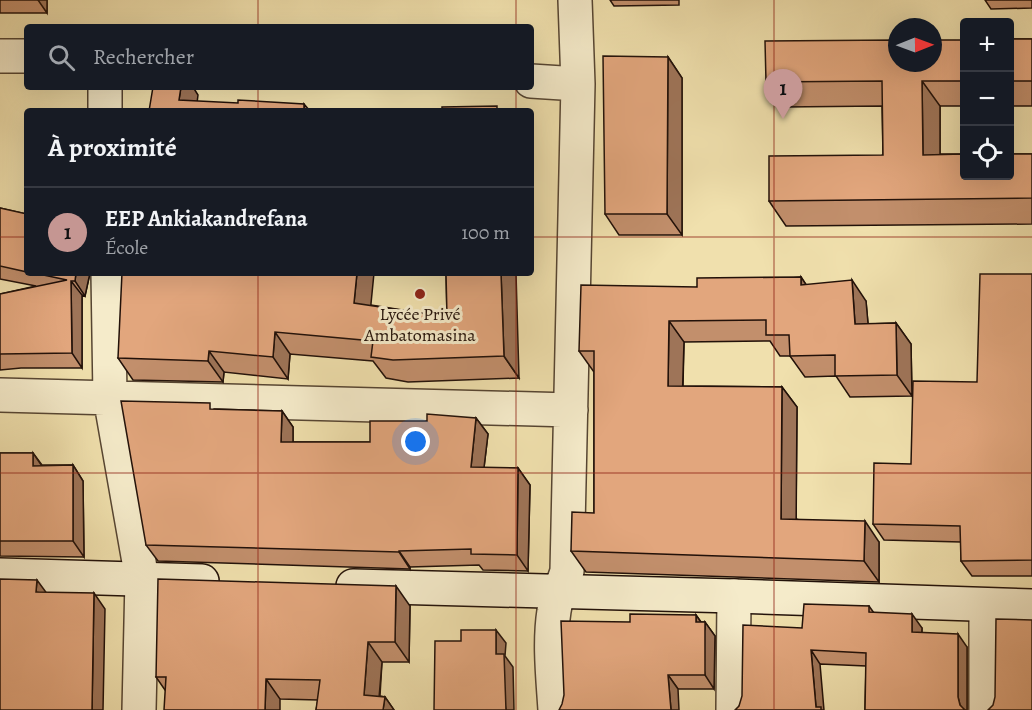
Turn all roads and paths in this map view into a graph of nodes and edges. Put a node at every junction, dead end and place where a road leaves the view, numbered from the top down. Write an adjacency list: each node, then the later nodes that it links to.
1 (575, 0): 5 (street)
2 (0, 56): 3 (street)
3 (24, 56)
4 (534, 81): 5 (street)
5 (578, 84): 11 (street)
6 (105, 90): 7 (street)
7 (105, 108)
8 (108, 276): 10 (street)
9 (0, 395): 10 (street)
10 (110, 397): 11 (street); 13 (street)
11 (571, 410): 16 (street)
12 (0, 575): 13 (street)
13 (142, 579): 14 (street); 20 (street)
14 (237, 582)
15 (320, 585): 16 (street)
16 (558, 592): 17 (street); 21 (street)
17 (734, 596): 18 (street); 22 (street)
18 (986, 605): 19 (street); 23 (street)
19 (1032, 606)
20 (139, 710)
21 (555, 710)
22 (733, 710)
23 (986, 710)

